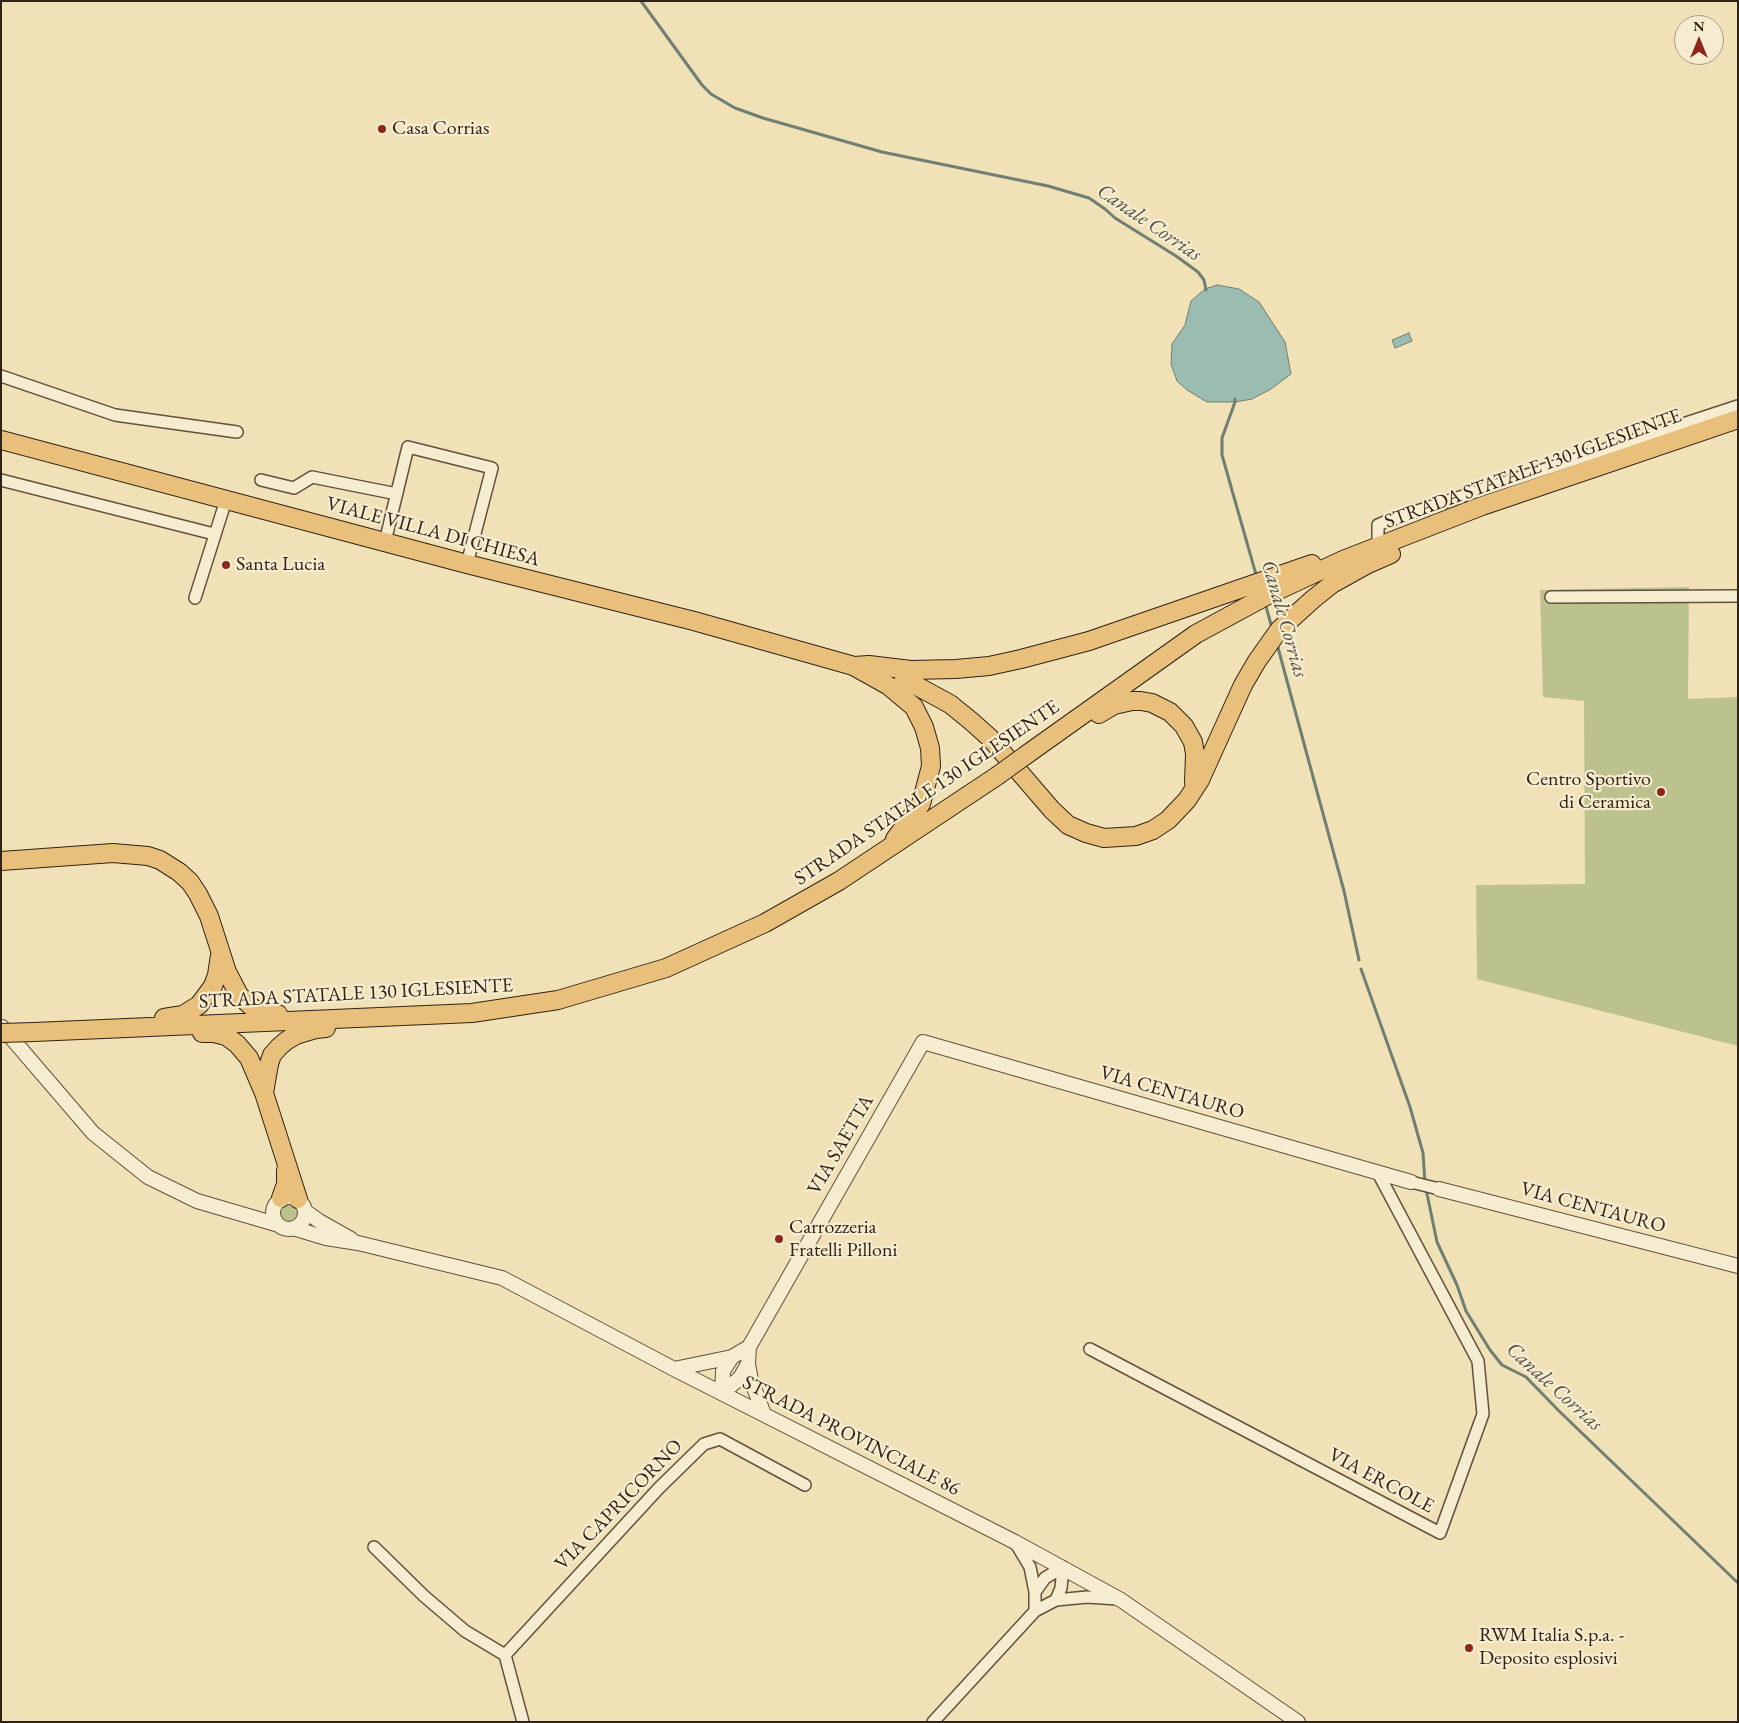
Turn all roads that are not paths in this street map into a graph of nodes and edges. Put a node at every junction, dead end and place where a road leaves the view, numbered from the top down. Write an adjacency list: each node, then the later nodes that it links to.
1 (1, 376): 5 (street)
2 (1738, 406): 15 (street)
3 (1738, 419): 11 (main road, STRADA STATALE 130 IGLESIENTE)
4 (1738, 430): 12 (main road, STRADA STATALE 130 IGLESIENTE)
5 (238, 432)
6 (1, 440): 10 (main road, VIALE VILLA DI CHIESA)
7 (1, 480): 13 (street)
8 (261, 480): 9 (street)
9 (397, 494): 14 (street); 17 (street)
10 (226, 500): 13 (street); 14 (main road, VIALE VILLA DI CHIESA)
11 (1482, 506): 15 (main road); 16 (main road, STRADA STATALE 130 IGLESIENTE)
12 (1446, 530): 16 (main road, STRADA STATALE 130 IGLESIENTE); 24 (main road)
13 (214, 534): 21 (street)
14 (385, 542): 17 (main road, VIALE VILLA DI CHIESA)
15 (1378, 542): 18 (main road)
16 (1343, 560): 18 (main road, STRADA STATALE 130 IGLESIENTE)
17 (467, 564): 22 (main road, VIALE VILLA DI CHIESA)
18 (1266, 587): 22 (main road); 23 (main road, STRADA STATALE 130 IGLESIENTE)
19 (1738, 596): 20 (street)
20 (1551, 597)
21 (195, 598)
22 (854, 666): 24 (main road); 25 (main road)
23 (1028, 754): 24 (main road); 25 (main road, STRADA STATALE 130 IGLESIENTE, bridge)
24 (1194, 789)
25 (907, 832): 28 (main road, STRADA STATALE 130 IGLESIENTE)
26 (1, 861): 27 (main road)
27 (220, 955): 28 (main road); 30 (main road)
28 (403, 1016): 30 (main road, STRADA STATALE 130 IGLESIENTE); 33 (main road)
29 (1, 1027): 38 (street, STRADA PROVINCIALE 86)
30 (97, 1030): 31 (main road, STRADA STATALE 130 IGLESIENTE, bridge); 33 (main road)
31 (1, 1033)
32 (923, 1042): 34 (street, VIA CENTAURO); 42 (street, VIA SAETTA)
33 (264, 1093): 37 (main road)
34 (1378, 1173): 35 (street, VIA CENTAURO); 43 (street, VIA ERCOLE)
35 (1411, 1182): 36 (street)
36 (1439, 1189): 41 (street, VIA CENTAURO)
37 (290, 1203): 38 (street, STRADA PROVINCIALE 86); 39 (street); 39 (street); 40 (street, STRADA PROVINCIALE 86)
38 (238, 1214): 39 (street, STRADA PROVINCIALE 86)
39 (286, 1227): 40 (street, STRADA PROVINCIALE 86)
40 (358, 1243): 46 (street, STRADA PROVINCIALE 86)
41 (1738, 1266)
42 (749, 1346): 44 (street, VIA SAETTA); 45 (street, VIA SAETTA)
43 (1090, 1349)
44 (732, 1357): 46 (street, VIA SAETTA); 47 (street)
45 (748, 1364): 47 (street); 48 (street, VIA SAETTA)
46 (674, 1369): 47 (street, STRADA PROVINCIALE 86)
47 (722, 1393): 48 (street, STRADA PROVINCIALE 86)
48 (764, 1414): 50 (street, STRADA PROVINCIALE 86)
49 (805, 1485): 57 (street, VIA CAPRICORNO)
50 (1015, 1542): 52 (street, STRADA PROVINCIALE 86); 53 (street)
51 (374, 1547): 57 (street)
52 (1063, 1567): 53 (street); 54 (street); 55 (street, STRADA PROVINCIALE 86)
53 (1035, 1592): 56 (street)
54 (1056, 1600): 55 (street); 56 (street)
55 (1121, 1600): 60 (street, STRADA PROVINCIALE 86)
56 (1035, 1611): 59 (street)
57 (505, 1654): 58 (street)
58 (523, 1722)
59 (934, 1722)
60 (1298, 1722)

